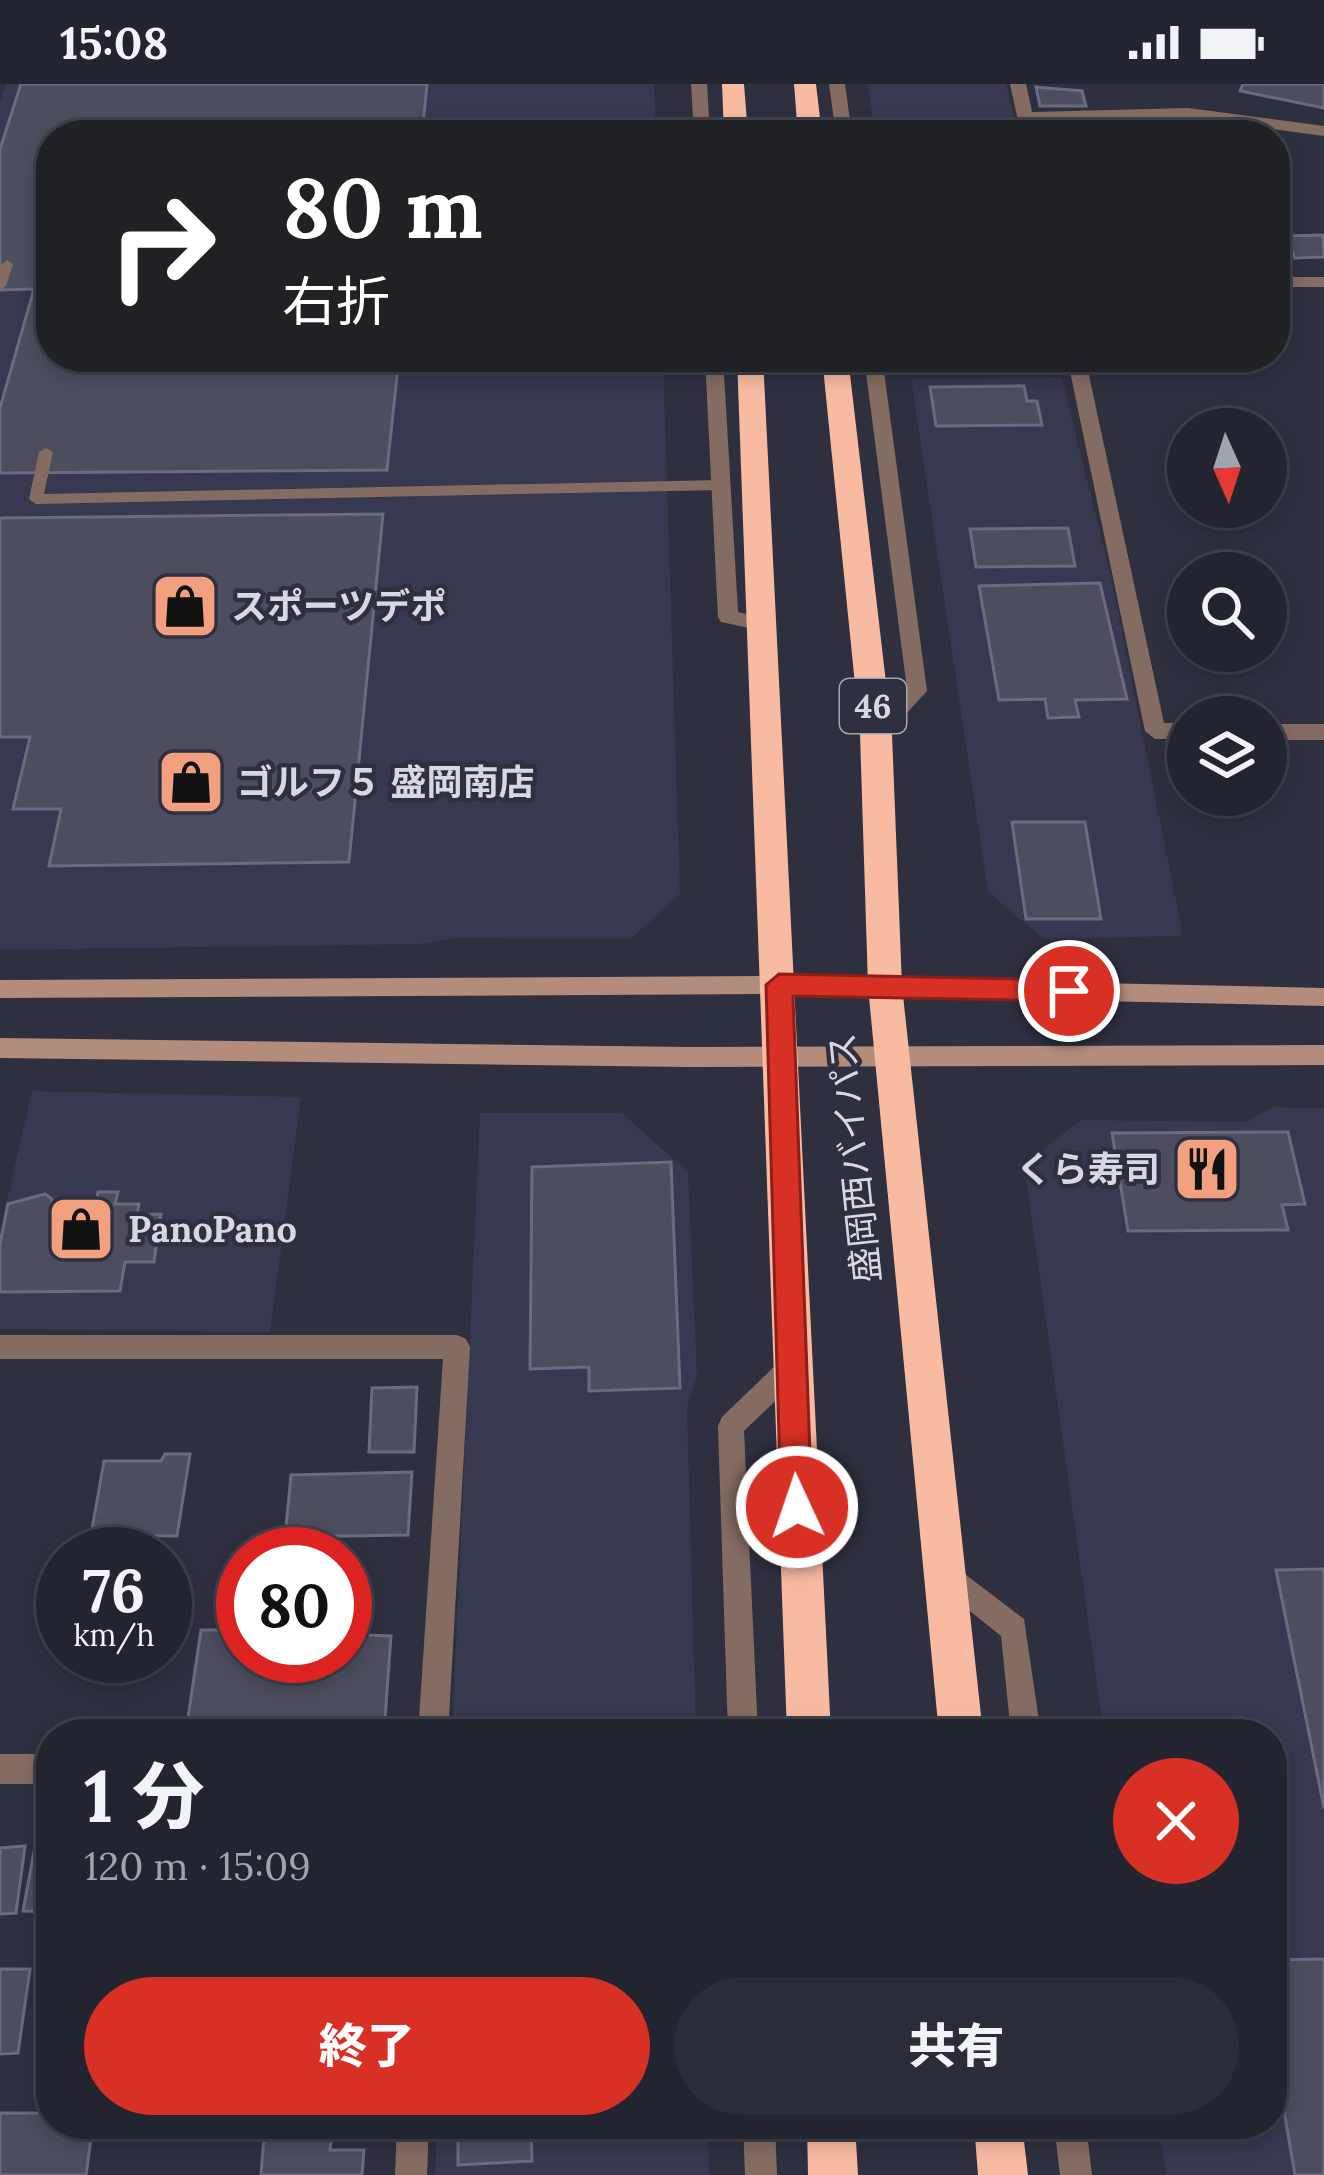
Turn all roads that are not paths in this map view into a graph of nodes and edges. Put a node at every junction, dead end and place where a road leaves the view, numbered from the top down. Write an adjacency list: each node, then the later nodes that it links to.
1 (699, 84): 7 (street)
2 (733, 84): 8 (highway)
3 (805, 84): 9 (highway)
4 (837, 84): 10 (street)
5 (1018, 84): 6 (street)
6 (1026, 117): 11 (street); 12 (street)
7 (701, 120)
8 (735, 120)
9 (809, 120)
10 (842, 120)
11 (1026, 120)
12 (1241, 120)
13 (1290, 126): 14 (street)
14 (1324, 131)
15 (7, 264): 18 (lane)
16 (1290, 282): 17 (street)
17 (1324, 282)
18 (0, 286)
19 (715, 372): 25 (street)
20 (751, 372): 26 (highway, 盛岡西バイパス)
21 (837, 372): 30 (highway, 盛岡西バイパス / 46)
22 (875, 372): 30 (street)
23 (1079, 372): 27 (street)
24 (46, 452): 25 (lane)
25 (721, 485): 26 (street)
26 (766, 625): 31 (highway, 盛岡西バイパス)
27 (1167, 731)
28 (1287, 732): 29 (street)
29 (1324, 732)
30 (876, 734): 32 (highway, 盛岡西バイパス / 46)
31 (779, 985): 32 (street); 33 (street); 37 (highway, 盛岡西バイパス)
32 (885, 986): 34 (street); 38 (highway, 盛岡西バイパス / 46)
33 (0, 989)
34 (1324, 997)
35 (0, 1048): 37 (street)
36 (1324, 1055): 38 (street)
37 (782, 1056): 38 (street); 40 (highway, 盛岡西バイパス)
38 (892, 1056): 41 (highway, 盛岡西バイパス / 46)
39 (0, 1347): 42 (street)
40 (790, 1370): 43 (street); 44 (highway, 盛岡西バイパス)
41 (945, 1573): 45 (highway, 盛岡西バイパス / 46); 46 (street)
42 (434, 1719)
43 (742, 1719)
44 (808, 1719)
45 (960, 1719)
46 (1024, 1719)
47 (0, 1769): 48 (street)
48 (36, 1769)
49 (412, 2139): 54 (street)
50 (760, 2139): 55 (street)
51 (832, 2139): 56 (highway)
52 (999, 2139): 57 (highway)
53 (1072, 2139): 58 (street)
54 (410, 2175)
55 (761, 2175)
56 (833, 2175)
57 (1003, 2175)
58 (1076, 2175)

